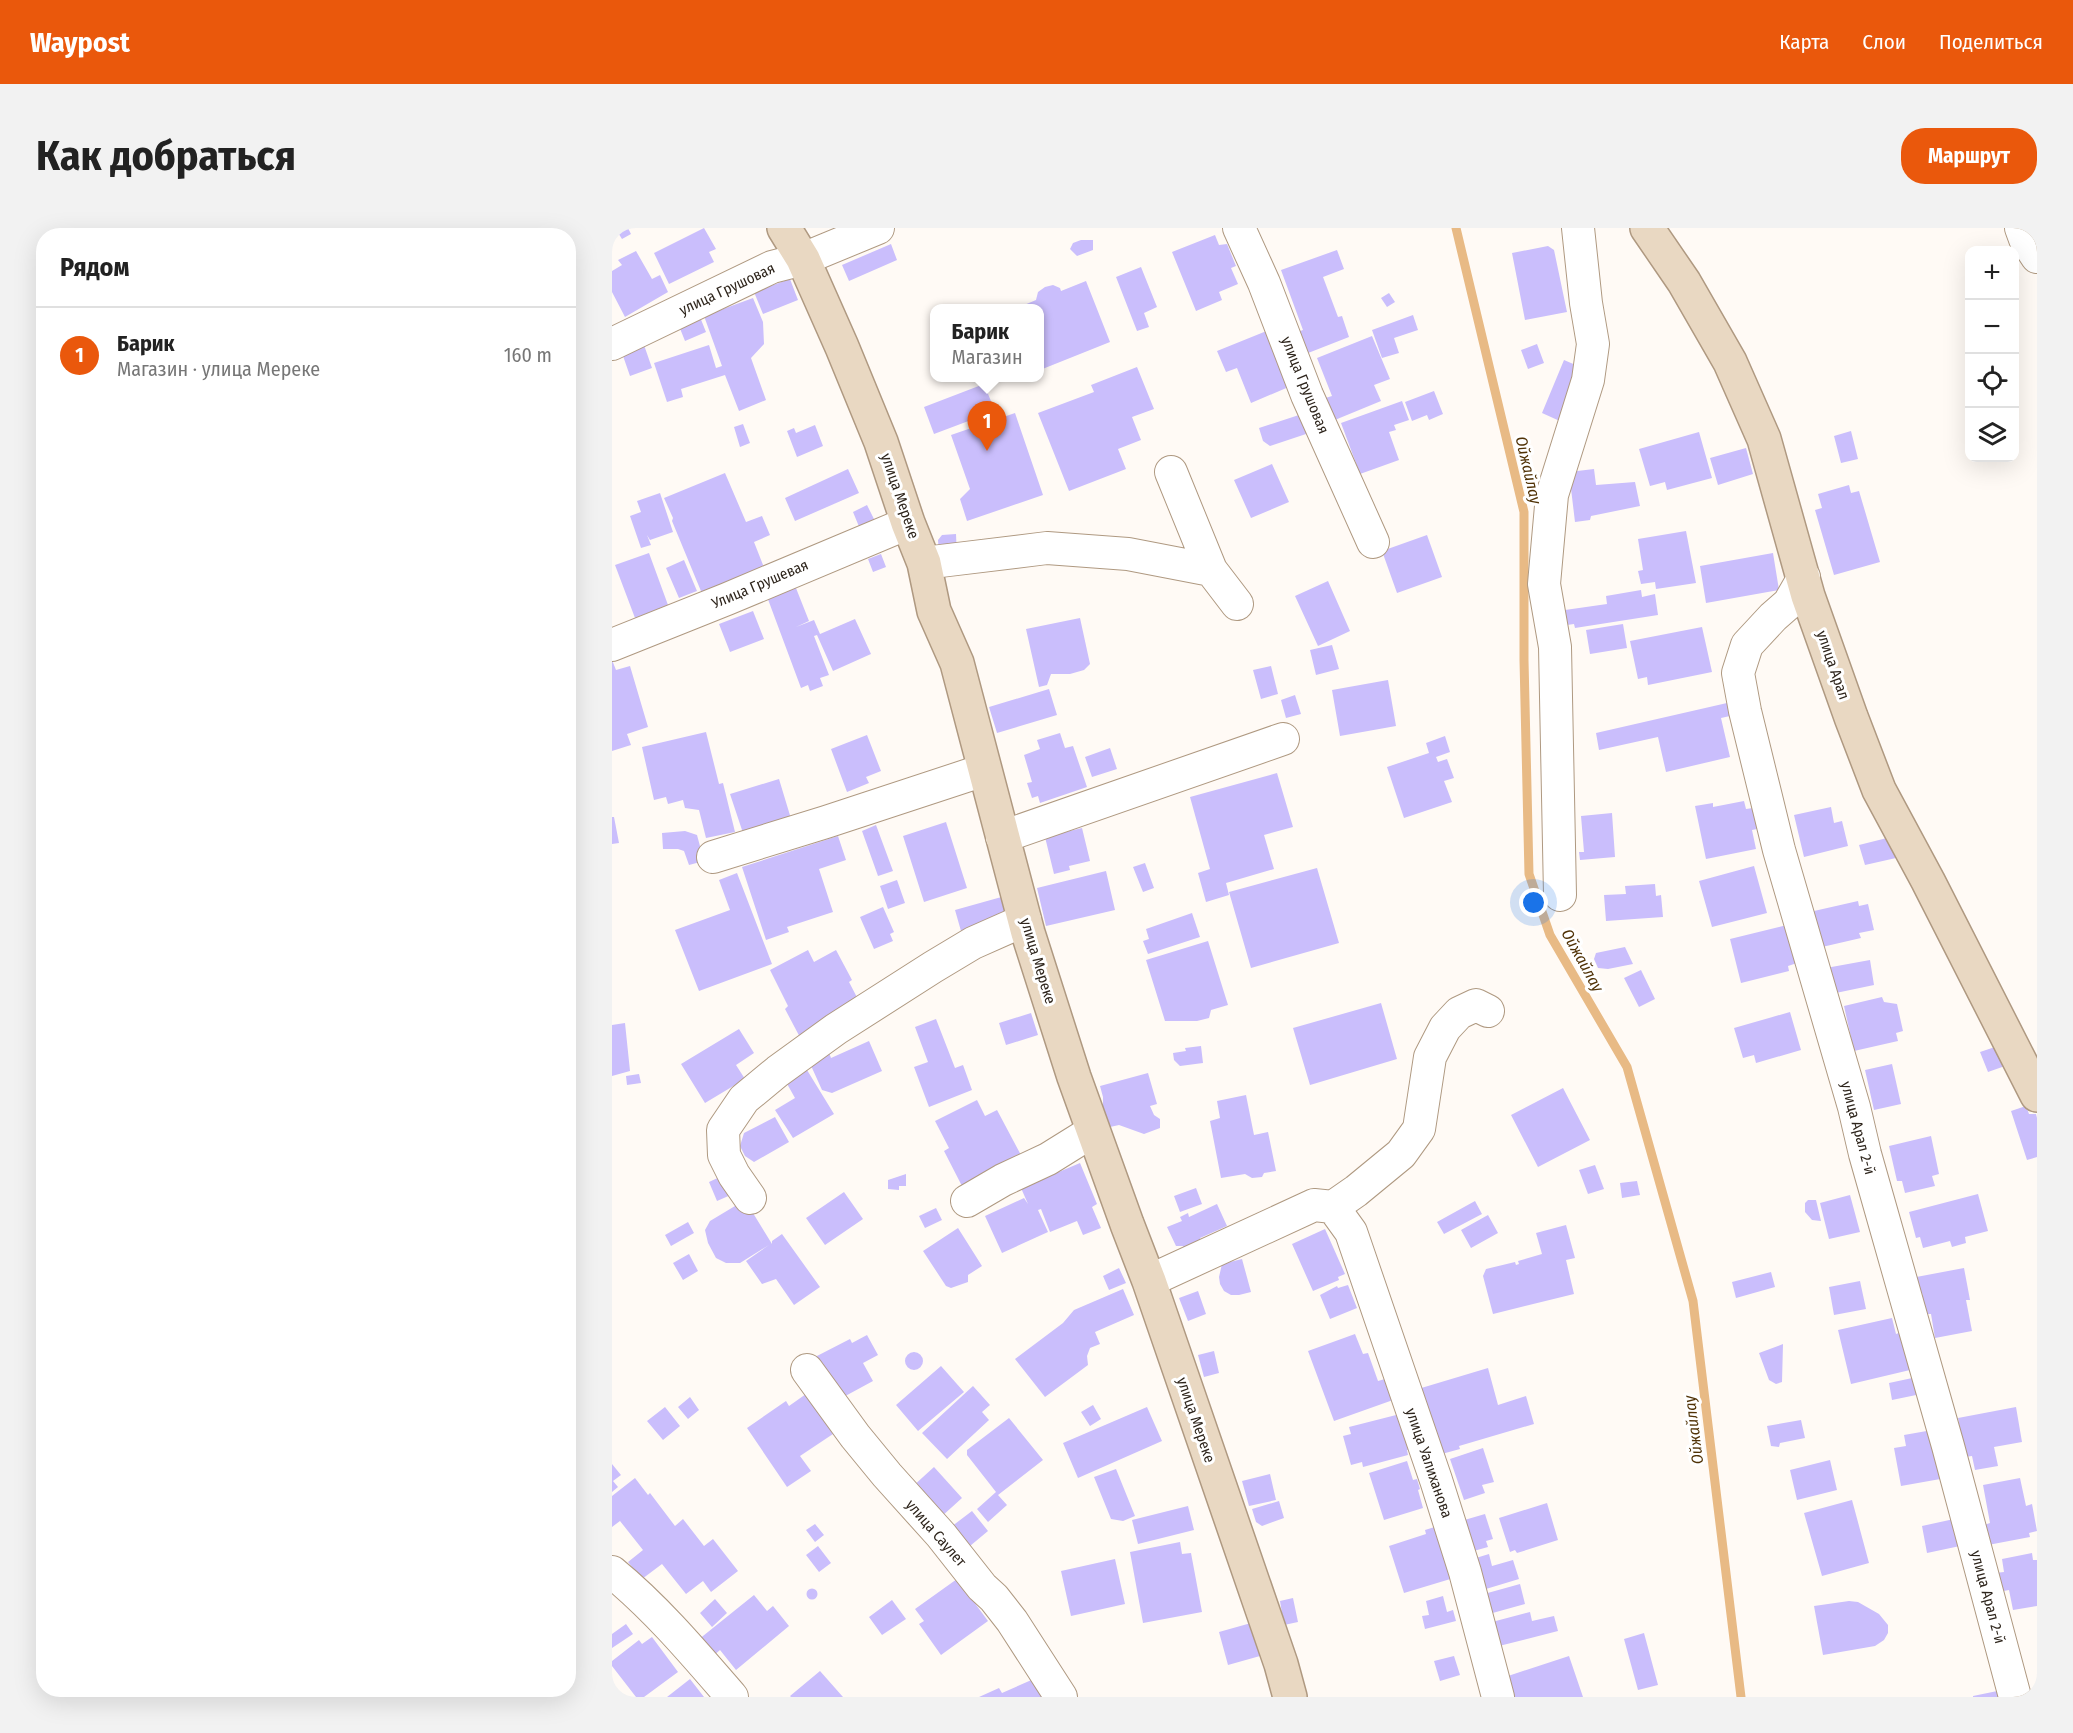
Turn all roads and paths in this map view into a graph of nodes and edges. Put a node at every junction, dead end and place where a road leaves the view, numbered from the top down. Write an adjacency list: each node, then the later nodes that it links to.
1 (784, 228): 8 (street, улица Мереке)
2 (878, 228): 8 (street, улица Грушовая)
3 (1239, 228): 13 (street, улица Грушовая)
4 (1578, 228): 24 (street)
5 (1647, 228): 17 (street, улица Арал)
6 (2020, 228): 7 (street)
7 (2037, 257)
8 (804, 259): 9 (street, улица Грушовая); 12 (street, улица Мереке)
9 (612, 344)
10 (1171, 472): 11 (street)
11 (1184, 505): 14 (street); 16 (street)
12 (908, 523): 15 (street, улица Мереке); 19 (street, Улица Грушевая)
13 (1373, 542)
14 (1128, 554): 15 (street); 16 (street)
15 (924, 563): 21 (street, улица Мереке)
16 (1211, 570): 18 (street)
17 (1804, 577): 27 (street, улица Арал); 39 (street, улица Арал 2-й)
18 (1237, 604)
19 (612, 645)
20 (1283, 739): 22 (street)
21 (984, 770): 22 (street, улица Мереке); 23 (street)
22 (1002, 837): 25 (street, улица Мереке)
23 (713, 857)
24 (1560, 895)
25 (1025, 920): 28 (street, улица Мереке); 29 (street)
26 (1488, 1011): 31 (street)
27 (2037, 1095)
28 (1093, 1131): 30 (street); 32 (street, улица Мереке)
29 (750, 1198)
30 (968, 1201)
31 (1333, 1207): 32 (street); 38 (street, улица Уалиханова)
32 (1149, 1281): 37 (street, улица Мереке)
33 (807, 1370): 36 (street, улица Саулет)
34 (612, 1572): 35 (street)
35 (732, 1697)
36 (1061, 1697)
37 (1290, 1697)
38 (1498, 1697)
39 (2015, 1697)

